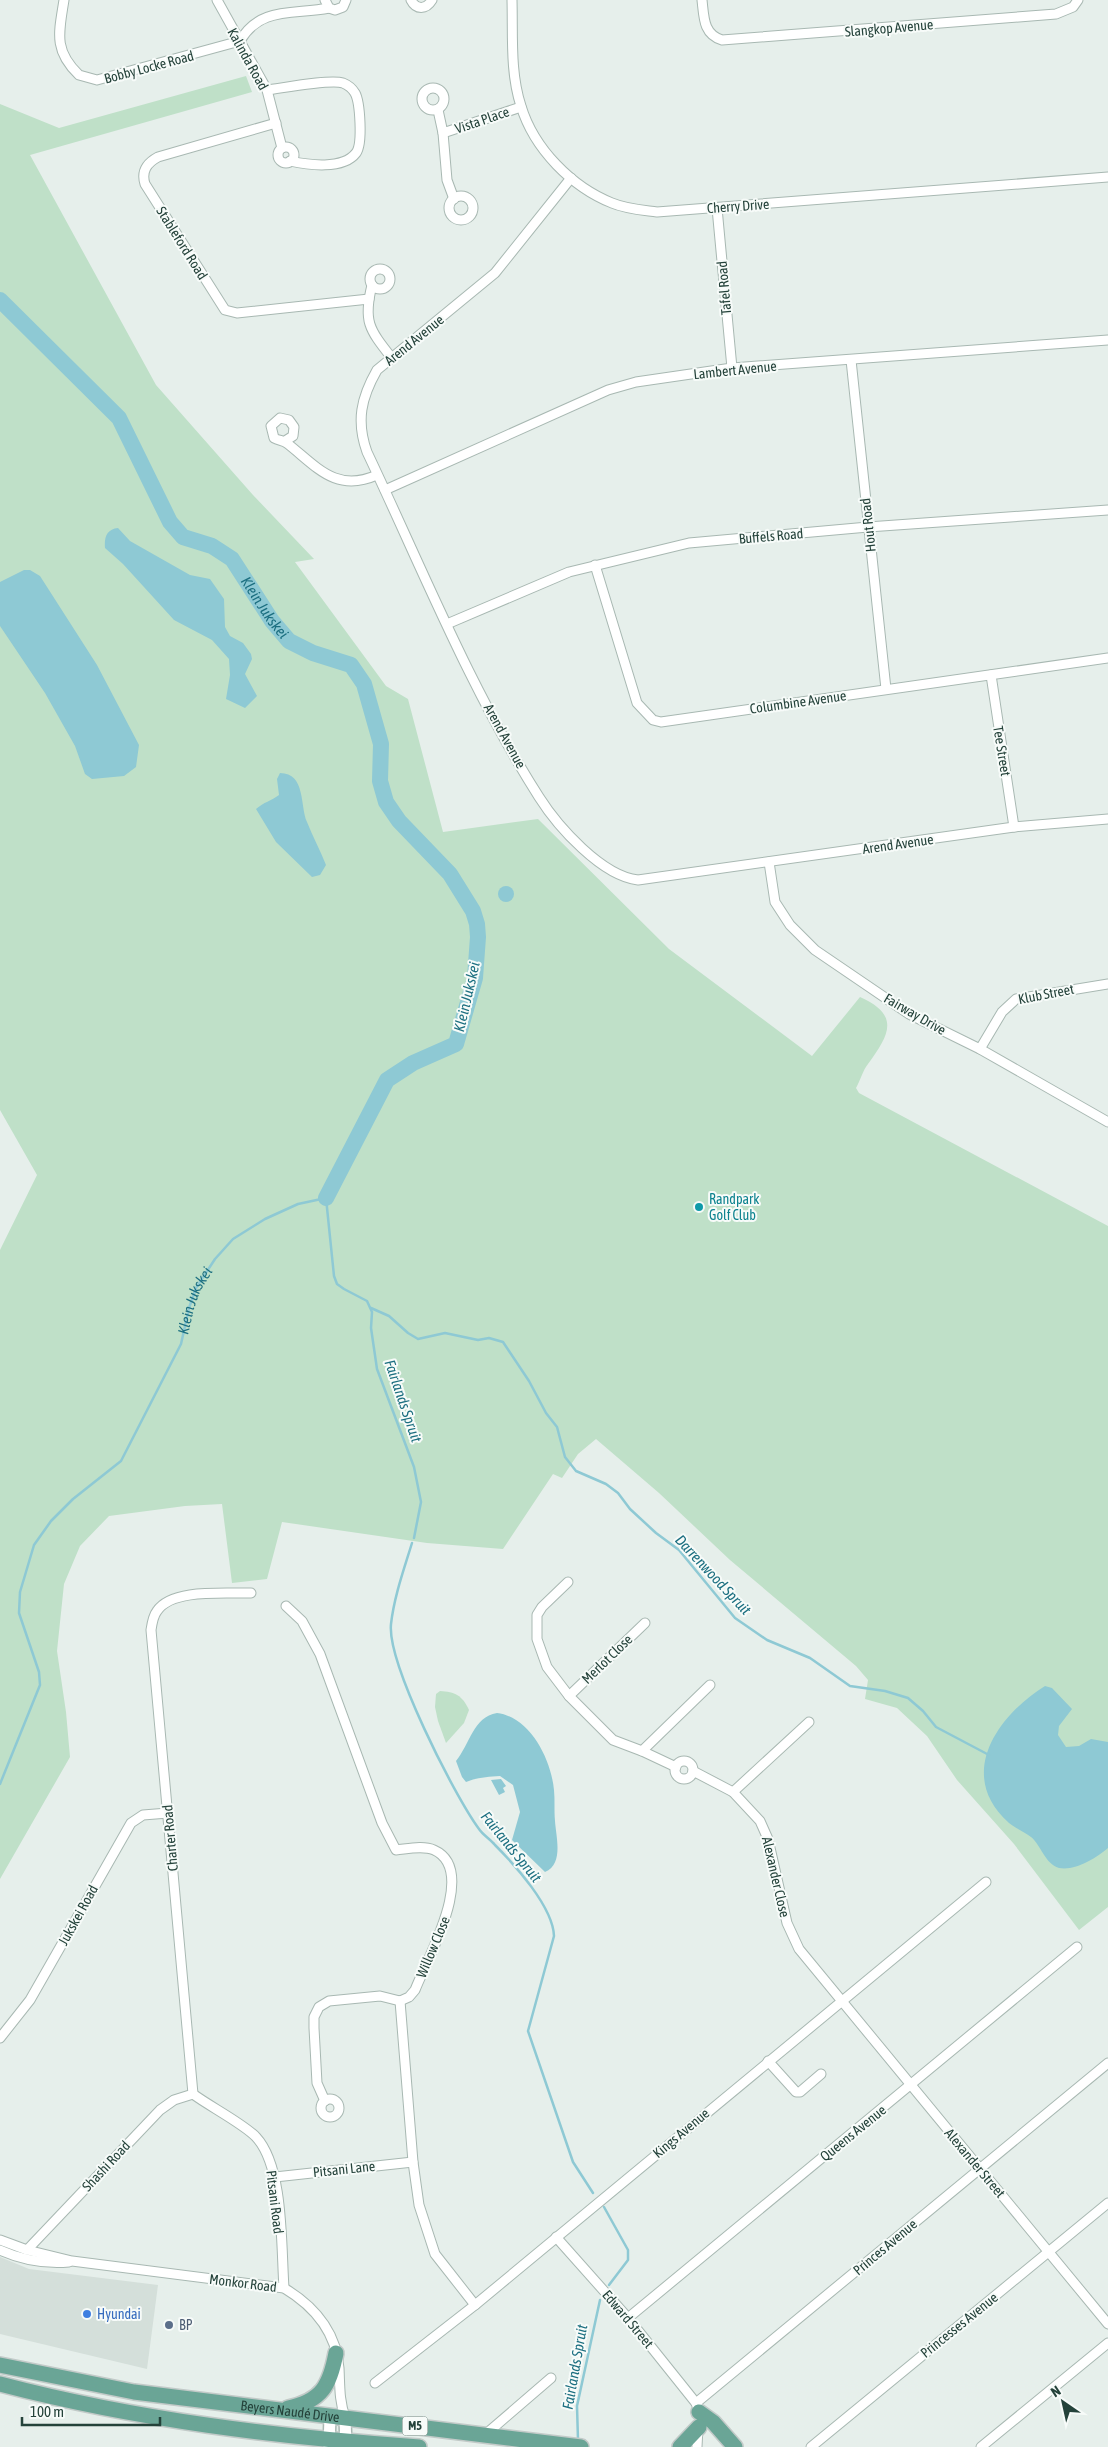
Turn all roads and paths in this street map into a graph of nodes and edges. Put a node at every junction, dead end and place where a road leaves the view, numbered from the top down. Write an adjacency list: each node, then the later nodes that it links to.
1 (64, 0): 10 (street, Bobby Locke Road)
2 (218, 0): 10 (street, Kalinda Road)
3 (346, 0): 9 (street)
4 (411, 0): 5 (street)
5 (432, 0)
6 (512, 0): 12 (street, Cherry Drive)
7 (702, 0): 8 (street, Slangkop Avenue)
8 (1078, 0)
9 (327, 4): 10 (street)
10 (240, 41): 11 (street, Kalinda Road)
11 (267, 90): 14 (street, Kalinda Road); 14 (street, Kalinda Road)
12 (521, 107): 15 (street, Vista Place); 17 (street, Cherry Drive)
13 (438, 110): 15 (street, Vista Place)
14 (276, 124): 21 (street, Stableford Road)
15 (443, 133): 18 (street, Vista Place)
16 (1108, 177): 19 (street, Cherry Drive)
17 (571, 178): 19 (street, Cherry Drive); 23 (street, Arend Avenue)
18 (454, 199)
19 (717, 208): 25 (street, Tafel Road)
20 (372, 285): 21 (street)
21 (369, 299): 23 (street)
22 (1108, 340): 24 (street, Lambert Avenue)
23 (392, 357): 27 (street, Arend Avenue)
24 (851, 360): 25 (street, Lambert Avenue); 30 (street, Hout Road)
25 (732, 368): 28 (street, Lambert Avenue)
26 (285, 441): 27 (street)
27 (378, 475): 28 (street, Arend Avenue)
28 (385, 490): 32 (street, Arend Avenue)
29 (1108, 510): 30 (street, Buffels Road)
30 (868, 527): 31 (street, Buffels Road); 35 (street, Hout Road)
31 (595, 565): 32 (street, Buffels Road); 35 (street, Columbine Avenue)
32 (446, 624): 38 (street, Arend Avenue)
33 (1108, 658): 34 (street, Columbine Avenue)
34 (990, 675): 35 (street, Columbine Avenue); 37 (street, Tee Street)
35 (886, 689)
36 (1108, 819): 37 (street, Arend Avenue)
37 (1014, 827): 38 (street, Arend Avenue)
38 (769, 862): 40 (street, Fairway Drive)
39 (1108, 984): 40 (street, Klub Street)
40 (980, 1049): 41 (street, Fairway Drive)
41 (1108, 1122)
42 (568, 1582): 47 (street)
43 (251, 1593): 53 (street, Charter Road)
44 (286, 1606): 56 (street, Willow Close)
45 (645, 1623): 47 (street, Merlot Close)
46 (710, 1685): 49 (street)
47 (568, 1696): 49 (street)
48 (808, 1722): 52 (street)
49 (642, 1750): 50 (street)
50 (676, 1767): 51 (street); 51 (street)
51 (693, 1772): 52 (street, Alexander Close)
52 (733, 1792): 57 (street, Alexander Close)
53 (168, 1814): 58 (street, Jukskei Road); 63 (street, Charter Road)
54 (986, 1882): 57 (street, Kings Avenue)
55 (1077, 1947): 62 (street, Queens Avenue)
56 (400, 2001): 64 (street); 65 (street)
57 (843, 2001): 59 (street, Kings Avenue); 62 (street, Alexander Street)
58 (0, 2038)
59 (768, 2062): 61 (street); 69 (street, Kings Avenue)
60 (1108, 2063): 66 (street, Princes Avenue)
61 (821, 2074)
62 (910, 2086): 66 (street, Alexander Street); 77 (street, Queens Avenue)
63 (192, 2094): 67 (street, Pitsani Road); 72 (street, Shashi Road)
64 (325, 2101)
65 (413, 2162): 67 (street, Pitsani Lane); 76 (street)
66 (980, 2168): 73 (street, Alexander Street); 87 (street, Princes Avenue)
67 (275, 2177): 75 (street, Pitsani Road)
68 (1108, 2203): 73 (street, Princesses Avenue)
69 (556, 2237): 76 (street, Kings Avenue); 77 (street, Edward Street)
70 (0, 2240): 72 (street, Monkor Road)
71 (0, 2250): 74 (street, Monkor Road)
72 (27, 2250): 74 (street, Monkor Road)
73 (1049, 2252): 78 (street, Alexander Street); 99 (street, Princesses Avenue)
74 (72, 2261): 75 (street, Monkor Road)
75 (284, 2288): 80 (street, Monkor Road)
76 (474, 2305): 84 (street, Kings Avenue)
77 (628, 2318): 87 (street, Edward Street)
78 (1108, 2324)
79 (1108, 2343): 100 (street)
80 (336, 2353): 85 (street, Monkor Road); 86 (main road)
81 (0, 2365): 86 (main road, Beyers Naudé Drive / M5)
82 (551, 2378): 90 (street)
83 (0, 2384): 89 (main road, Beyers Naudé Drive / M5)
84 (375, 2384)
85 (338, 2397): 88 (street, Monkor Road); 88 (street, Monkor Road)
86 (274, 2409): 88 (main road, Beyers Naudé Drive / M5)
87 (698, 2414): 96 (main road); 97 (street); 98 (main road)
88 (338, 2417): 90 (main road, Beyers Naudé Drive / M5); 91 (street); 92 (street)
89 (227, 2428): 91 (main road, Beyers Naudé Drive / M5); 94 (main road)
90 (486, 2434): 93 (main road, Beyers Naudé Drive / M5)
91 (329, 2444): 92 (main road, Beyers Naudé Drive / M5)
92 (346, 2444): 95 (main road, Beyers Naudé Drive / M5)
93 (575, 2446)
94 (303, 2447)
95 (419, 2447)
96 (680, 2447)
97 (697, 2447)
98 (735, 2447)
99 (811, 2447)
100 (981, 2447)

